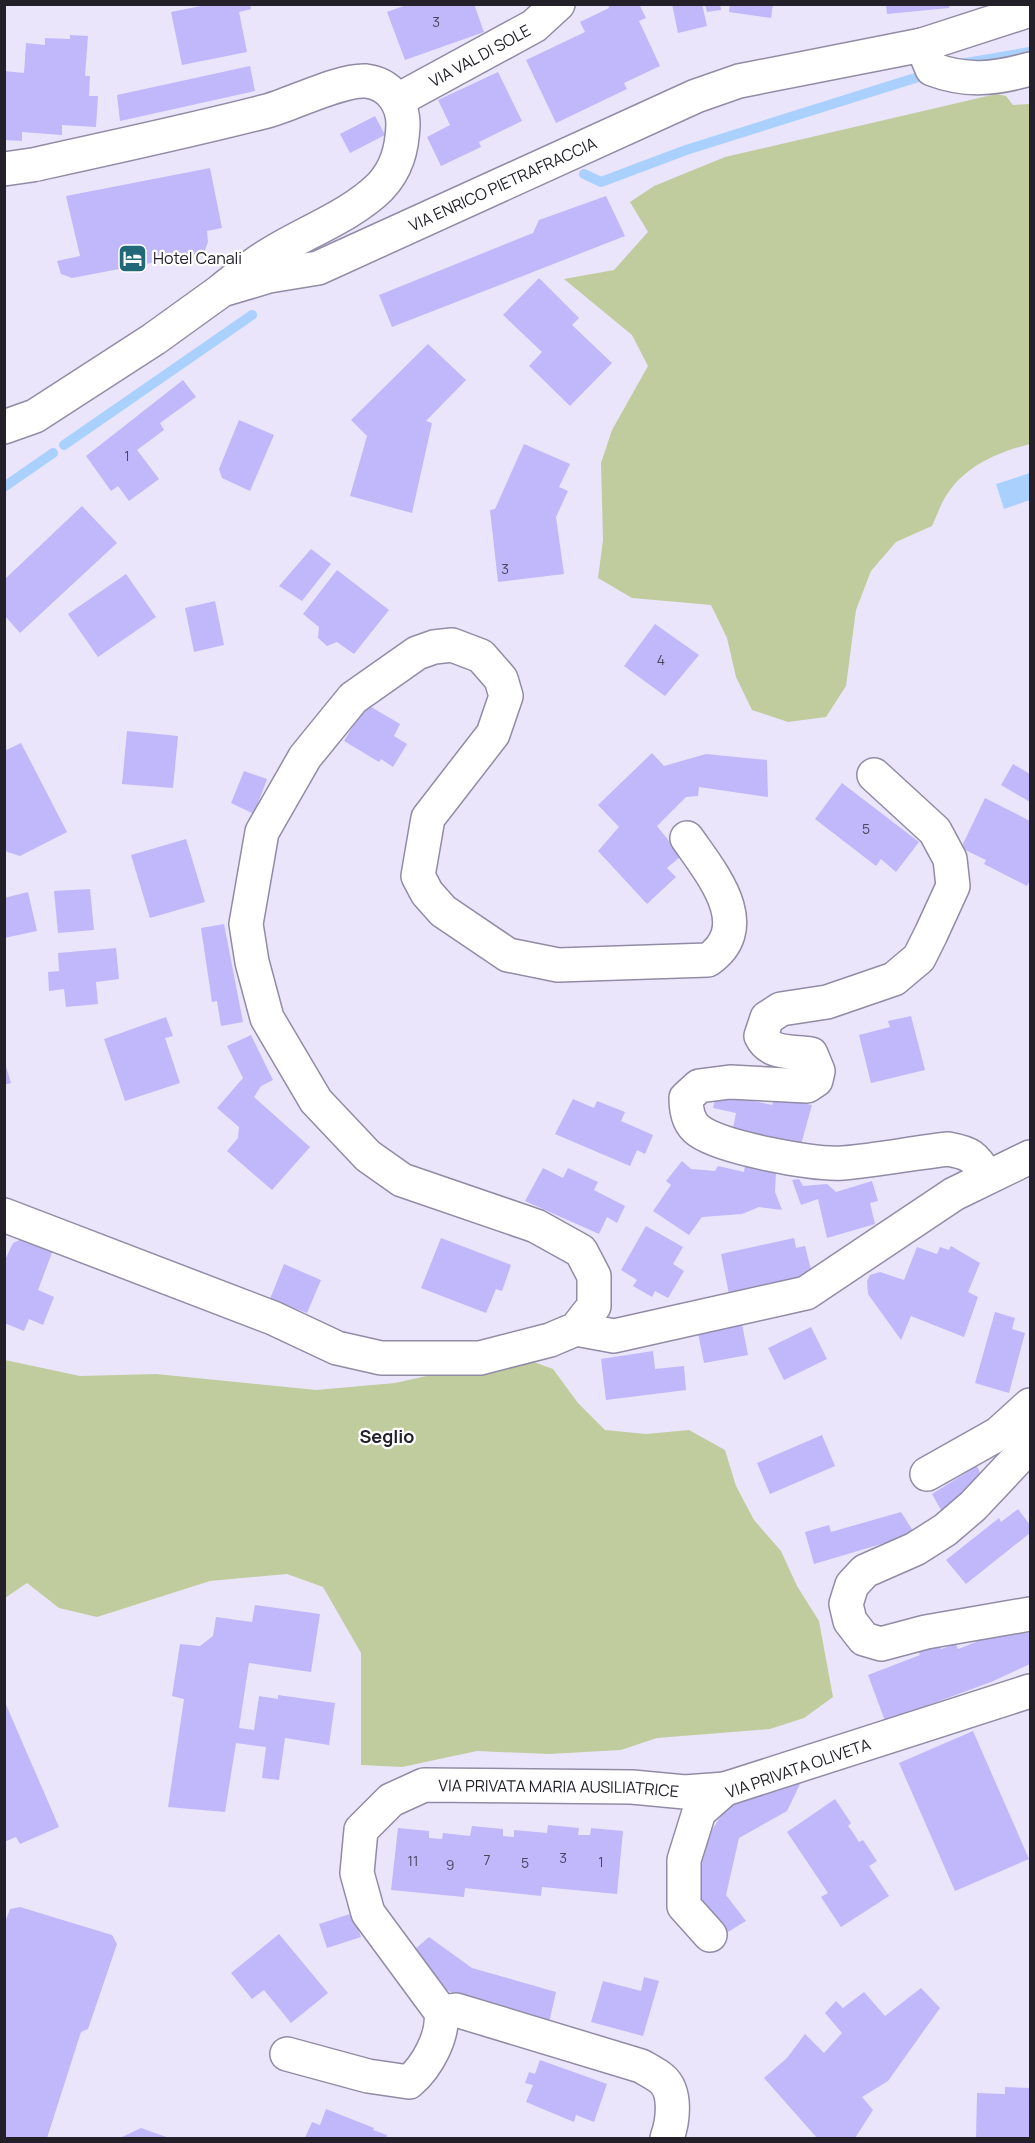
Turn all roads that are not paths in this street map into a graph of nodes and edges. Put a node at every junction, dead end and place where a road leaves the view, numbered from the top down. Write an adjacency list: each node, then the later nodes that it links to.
1 (558, 4): 5 (street, VIA VAL DI SOLE)
2 (1030, 10): 3 (street, VIA ENRICO PIETRAFRACCIA)
3 (922, 45): 4 (street); 7 (street, VIA ENRICO PIETRAFRACCIA)
4 (1030, 69)
5 (398, 100): 6 (street); 7 (street)
6 (4, 169)
7 (222, 290): 8 (street, VIA ENRICO PIETRAFRACCIA)
8 (4, 428)
9 (874, 776): 12 (street)
10 (687, 838): 14 (street)
11 (1030, 1157): 12 (street)
12 (986, 1176): 14 (street)
13 (4, 1215): 14 (street)
14 (576, 1329)
15 (1030, 1405): 17 (street)
16 (1030, 1425): 18 (street)
17 (927, 1474)
18 (1030, 1614)
19 (1030, 1691): 20 (street, VIA PRIVATA OLIVETA)
20 (725, 1789): 21 (street, VIA PRIVATA OLIVETA); 22 (street, VIA PRIVATA MARIA AUSILIATRICE)
21 (710, 1935)
22 (441, 2012): 23 (street); 24 (street)
23 (287, 2054)
24 (667, 2139)

